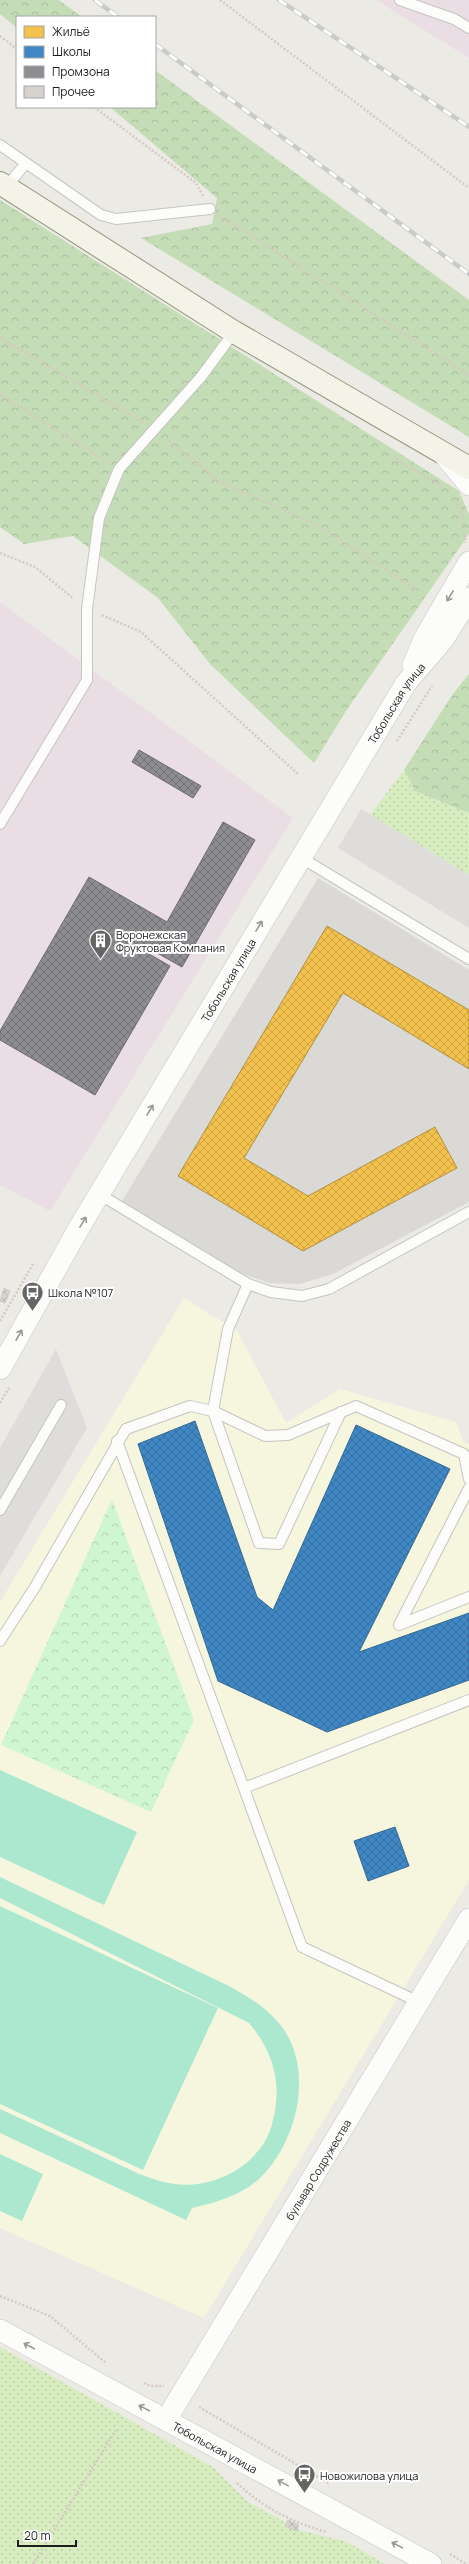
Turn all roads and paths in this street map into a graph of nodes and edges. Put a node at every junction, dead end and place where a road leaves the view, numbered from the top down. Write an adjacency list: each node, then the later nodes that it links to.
1 (220, 0): 10 (path)
2 (400, 0): 3 (lane)
3 (469, 28)
4 (0, 36): 5 (path)
5 (16, 48)
6 (95, 108): 11 (path)
7 (0, 145): 8 (lane)
8 (26, 163): 9 (lane); 11 (lane)
9 (3, 185): 12 (street)
10 (469, 188)
11 (210, 209): 14 (path)
12 (234, 332): 16 (lane); 17 (street)
13 (0, 338): 16 (path)
14 (469, 375)
15 (0, 394): 20 (path)
16 (154, 428): 20 (lane); 25 (path)
17 (442, 452): 19 (street); 22 (street)
18 (393, 457): 21 (path)
19 (469, 468)
20 (119, 469): 27 (lane)
21 (445, 489)
22 (460, 489): 24 (path)
23 (0, 553): 27 (path)
24 (467, 554): 28 (street, one-way to 28)
25 (418, 590)
26 (469, 598): 28 (street, Тобольская улица)
27 (87, 609): 29 (path); 30 (lane)
28 (406, 683): 31 (street, Тобольская улица)
29 (298, 774)
30 (0, 824)
31 (300, 857): 32 (lane); 33 (street, Тобольская улица, one-way to 31)
32 (469, 959)
33 (99, 1194): 36 (lane); 38 (street, Тобольская улица, one-way to 33)
34 (469, 1212): 36 (lane)
35 (35, 1262): 37 (path)
36 (248, 1284): 40 (lane)
37 (0, 1321)
38 (0, 1369)
39 (61, 1405): 45 (lane)
40 (213, 1412): 41 (lane); 41 (lane); 42 (lane)
41 (341, 1412): 43 (lane)
42 (117, 1441): 47 (lane); 49 (lane)
43 (469, 1479)
44 (469, 1488): 46 (lane)
45 (0, 1510)
46 (469, 1597)
47 (0, 1641)
48 (469, 1700): 49 (lane)
49 (244, 1788): 51 (lane)
50 (469, 1919): 51 (street, бульвар Содружества)
51 (421, 2003): 57 (street, бульвар Содружества)
52 (0, 2296): 54 (path)
53 (0, 2330): 57 (street, Тобольская улица, one-way to 53)
54 (107, 2364)
55 (138, 2380): 56 (path)
56 (164, 2386)
57 (166, 2420): 60 (street, Тобольская улица, one-way to 57)
58 (117, 2428): 59 (path)
59 (33, 2564)
60 (431, 2564)

